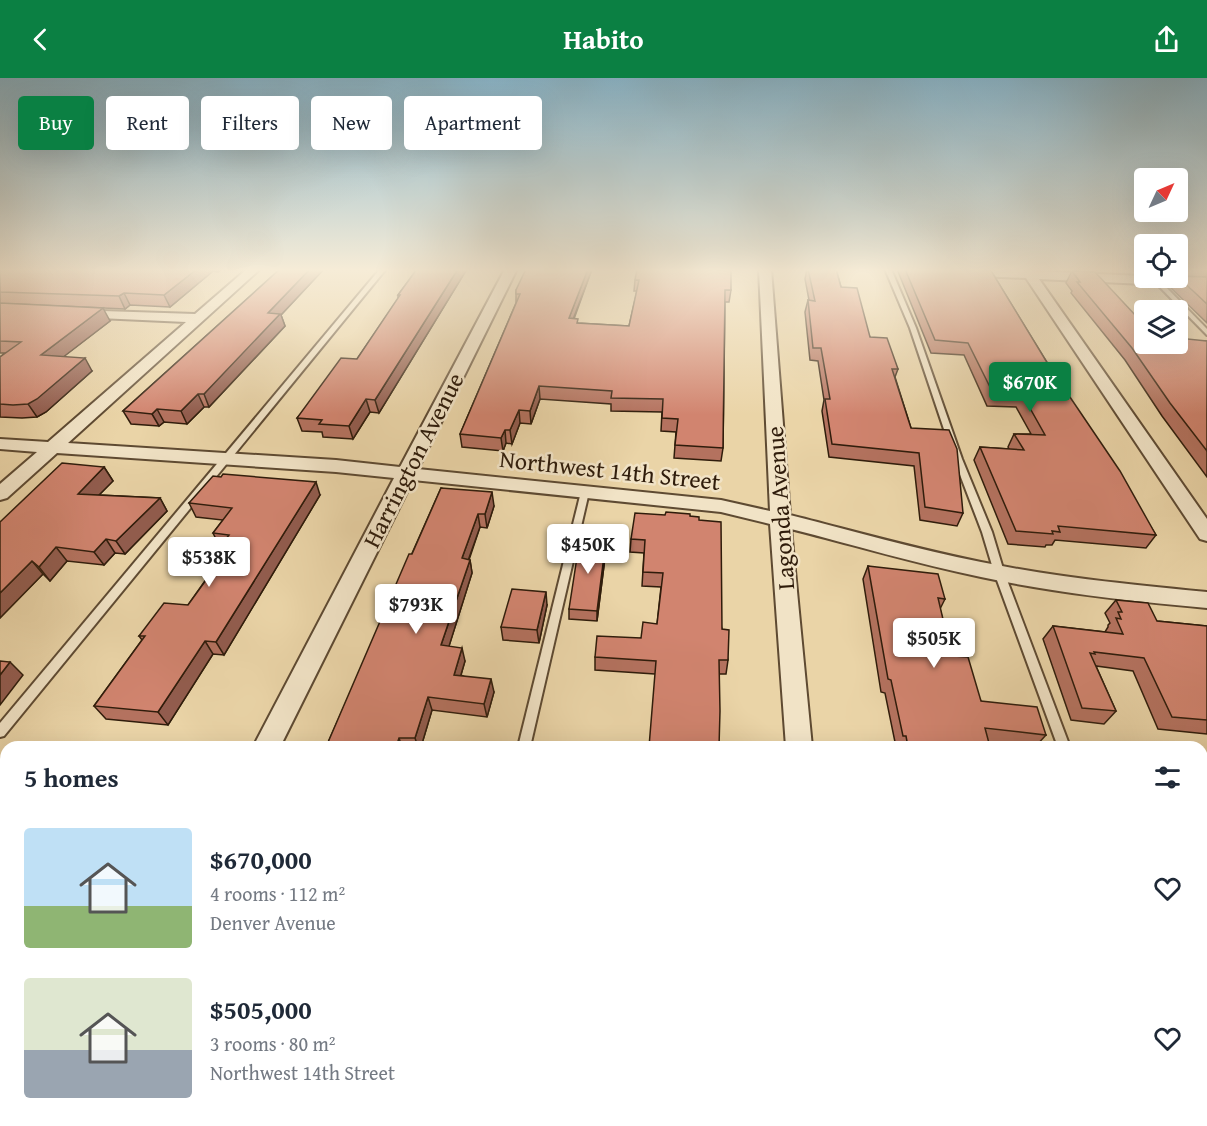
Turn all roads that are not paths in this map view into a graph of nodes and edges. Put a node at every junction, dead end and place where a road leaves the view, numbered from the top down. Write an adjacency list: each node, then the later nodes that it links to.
1 (198, 318): 10 (street)
2 (343, 318): 11 (lane)
3 (486, 318): 12 (street, Harrington Avenue)
4 (768, 318): 15 (street, Lagonda Avenue)
5 (909, 318): 17 (lane)
6 (1059, 318): 16 (street)
7 (1192, 318): 8 (lane)
8 (1207, 333)
9 (0, 444): 10 (street, Northwest 14th Street)
10 (53, 448): 11 (street, Northwest 14th Street); 14 (street)
11 (226, 459): 12 (street, Northwest 14th Street); 19 (lane)
12 (406, 473): 13 (street, Northwest 14th Street); 20 (street, Harrington Avenue)
13 (585, 492): 15 (street, Northwest 14th Street); 21 (lane)
14 (0, 494)
15 (780, 518): 17 (street, Northwest 14th Street); 22 (street, Lagonda Avenue)
16 (1207, 534)
17 (999, 572): 18 (street, Northwest 14th Street); 23 (lane)
18 (1207, 600)
19 (0, 732)
20 (269, 741)
21 (525, 741)
22 (799, 741)
23 (1062, 741)

